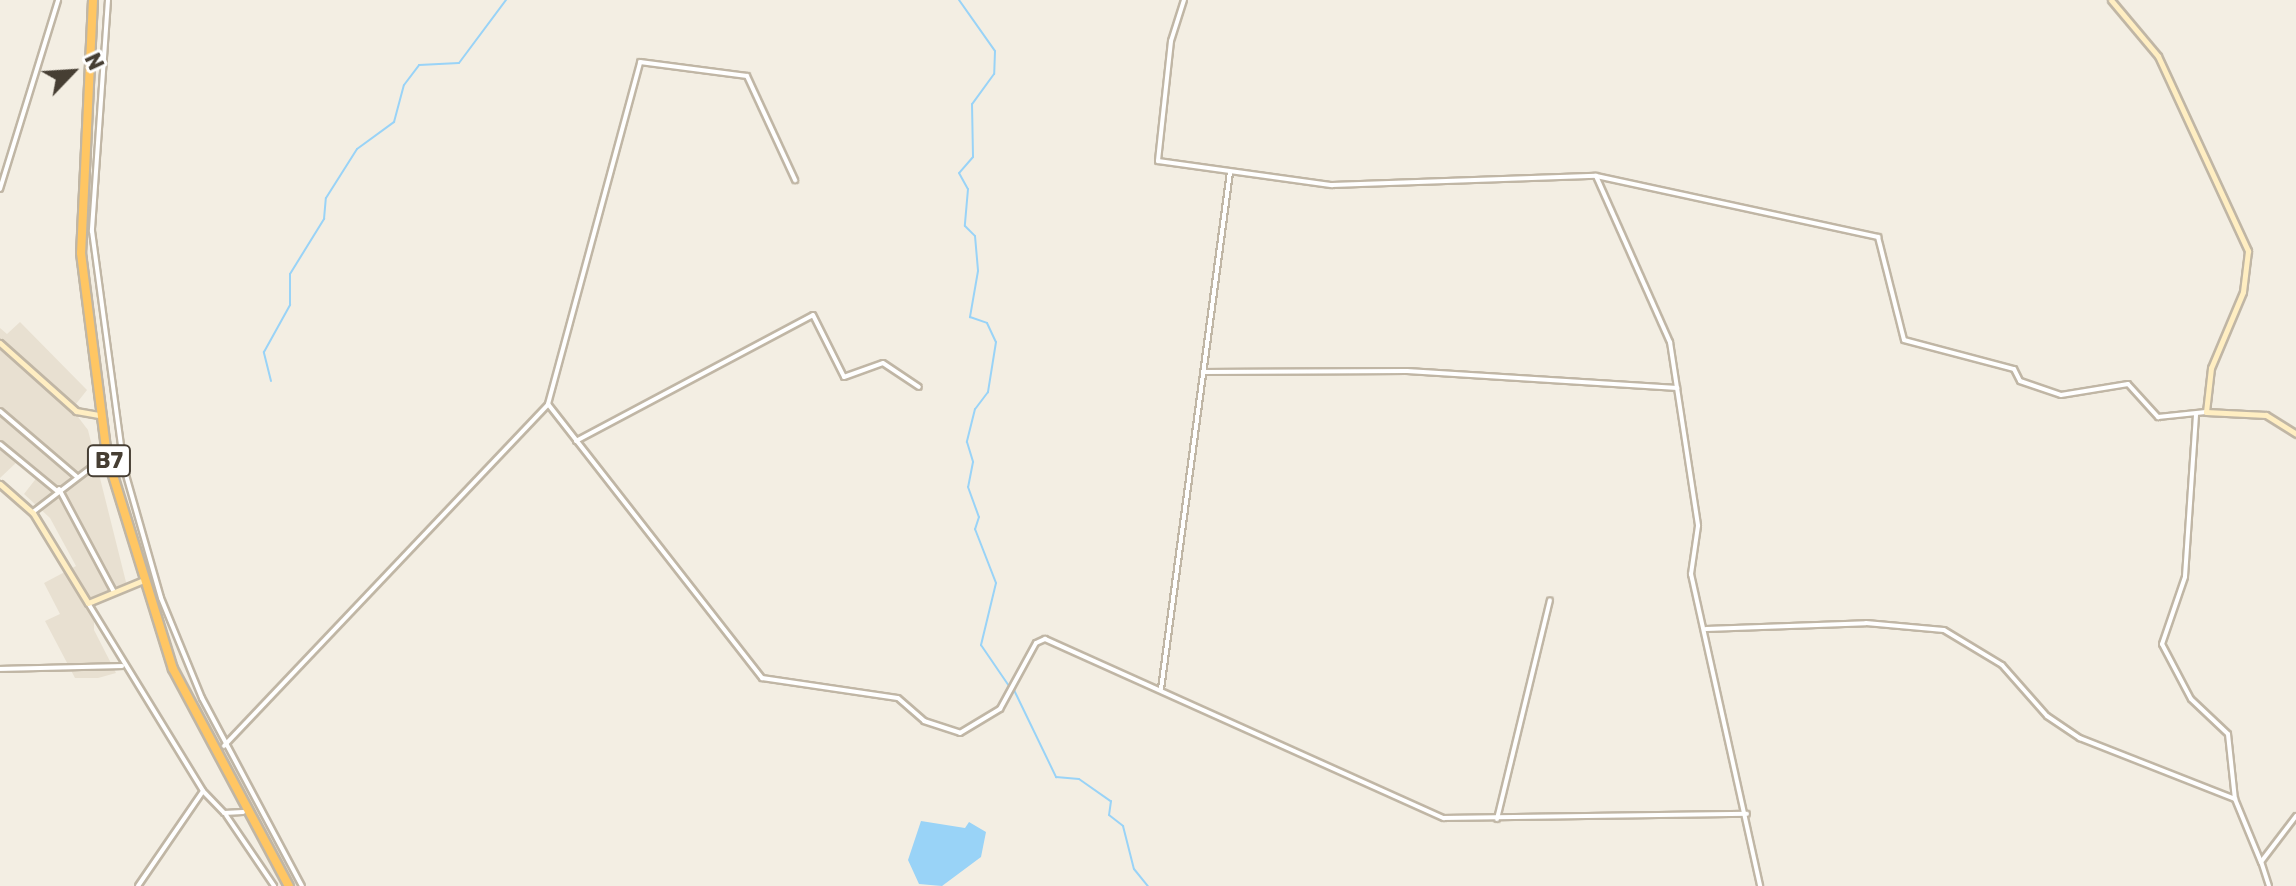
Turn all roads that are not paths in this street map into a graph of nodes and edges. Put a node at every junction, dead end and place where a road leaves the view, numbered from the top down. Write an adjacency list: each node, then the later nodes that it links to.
1 (58, 0): 13 (street)
2 (93, 0): 6 (highway, B7)
3 (108, 0): 7 (street)
4 (1184, 0): 8 (street)
5 (2111, 0): 20 (street)
6 (85, 60): 7 (street); 10 (highway, B7)
7 (100, 64): 11 (street)
8 (1230, 171): 9 (street); 15 (street)
9 (1596, 176): 17 (street); 22 (street)
10 (79, 177): 11 (street); 21 (highway, B7)
11 (92, 178): 27 (street)
12 (795, 180): 18 (street)
13 (0, 189)
14 (0, 343): 21 (street)
15 (1203, 372): 17 (street); 42 (street)
16 (919, 387): 24 (street)
17 (1677, 388): 39 (street)
18 (548, 404): 24 (street); 43 (street)
19 (0, 411): 29 (street)
20 (2206, 412): 22 (street); 23 (street)
21 (99, 415): 26 (highway, B7)
22 (2196, 415): 45 (street)
23 (2296, 434)
24 (576, 441): 42 (street)
25 (0, 444): 31 (street)
26 (107, 456): 28 (highway, B7); 29 (street)
27 (124, 468): 28 (street); 35 (street)
28 (111, 471): 33 (highway, B7)
29 (76, 476): 31 (street)
30 (0, 484): 32 (street)
31 (58, 490): 32 (street); 34 (street)
32 (33, 513): 38 (street)
33 (141, 581): 34 (street); 37 (highway, B7)
34 (114, 592): 38 (street)
35 (161, 598): 37 (street); 43 (street)
36 (1550, 600): 50 (street)
37 (149, 602): 46 (highway, B7)
38 (88, 603): 40 (street)
39 (1706, 629): 45 (street); 48 (street)
40 (122, 666): 41 (street); 44 (street)
41 (0, 669)
42 (1161, 689): 50 (street)
43 (224, 746): 52 (street)
44 (203, 791): 47 (street); 54 (street)
45 (2235, 799): 51 (street)
46 (243, 812): 47 (street); 53 (highway, B7)
47 (224, 813): 55 (street)
48 (1747, 814): 50 (street); 58 (street)
49 (2296, 816): 51 (street)
50 (1497, 819)
51 (2261, 862): 59 (street)
52 (292, 871): 53 (street); 57 (street)
53 (282, 877): 56 (highway, B7)
54 (138, 886)
55 (274, 886)
56 (289, 886)
57 (302, 886)
58 (1760, 886)
59 (2269, 886)

